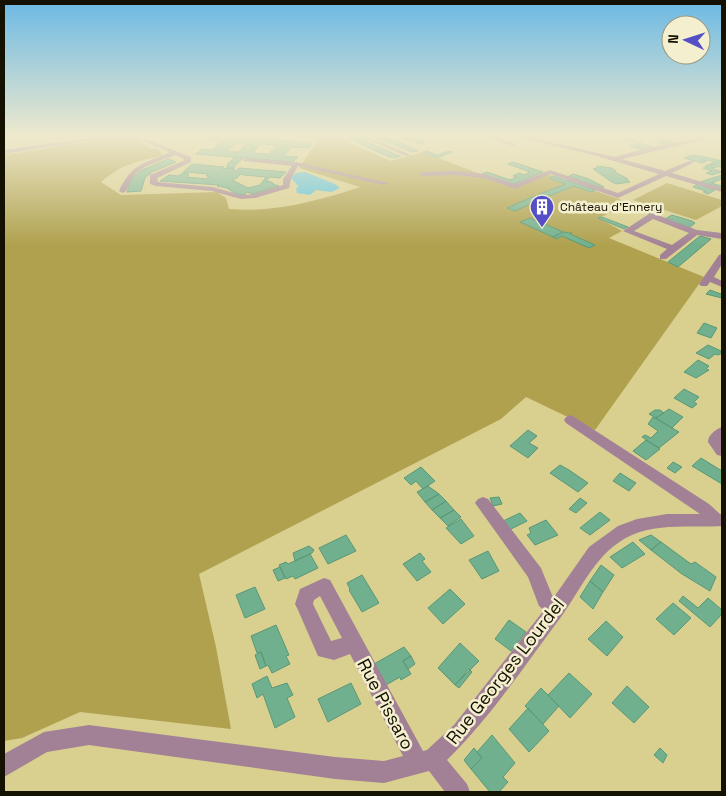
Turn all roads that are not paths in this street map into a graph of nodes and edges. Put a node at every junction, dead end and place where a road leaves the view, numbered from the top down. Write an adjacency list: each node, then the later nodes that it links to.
1 (134, 172): 13 (street)
2 (161, 172): 3 (street)
3 (291, 172)
4 (334, 172): 11 (street)
5 (550, 172): 10 (street)
6 (550, 172): 9 (street)
7 (661, 172): 10 (street)
8 (671, 172): 10 (street)
9 (423, 174)
10 (667, 174): 12 (street)
11 (384, 183)
12 (722, 190)
13 (124, 191)
14 (695, 232): 15 (street); 16 (street); 16 (street)
15 (722, 236)
16 (674, 249): 17 (street)
17 (663, 257)
18 (722, 257): 19 (street)
19 (722, 284)
20 (571, 420): 24 (street)
21 (722, 432): 22 (street)
22 (722, 451)
23 (483, 503): 25 (street)
24 (719, 520): 25 (street, Rue Georges Lourdel)
25 (556, 609): 27 (street, Rue Georges Lourdel)
26 (354, 643): 27 (street, Rue Pissaro)
27 (426, 762): 28 (street); 29 (street, Rue Pissaro)
28 (4, 766)
29 (459, 792)

